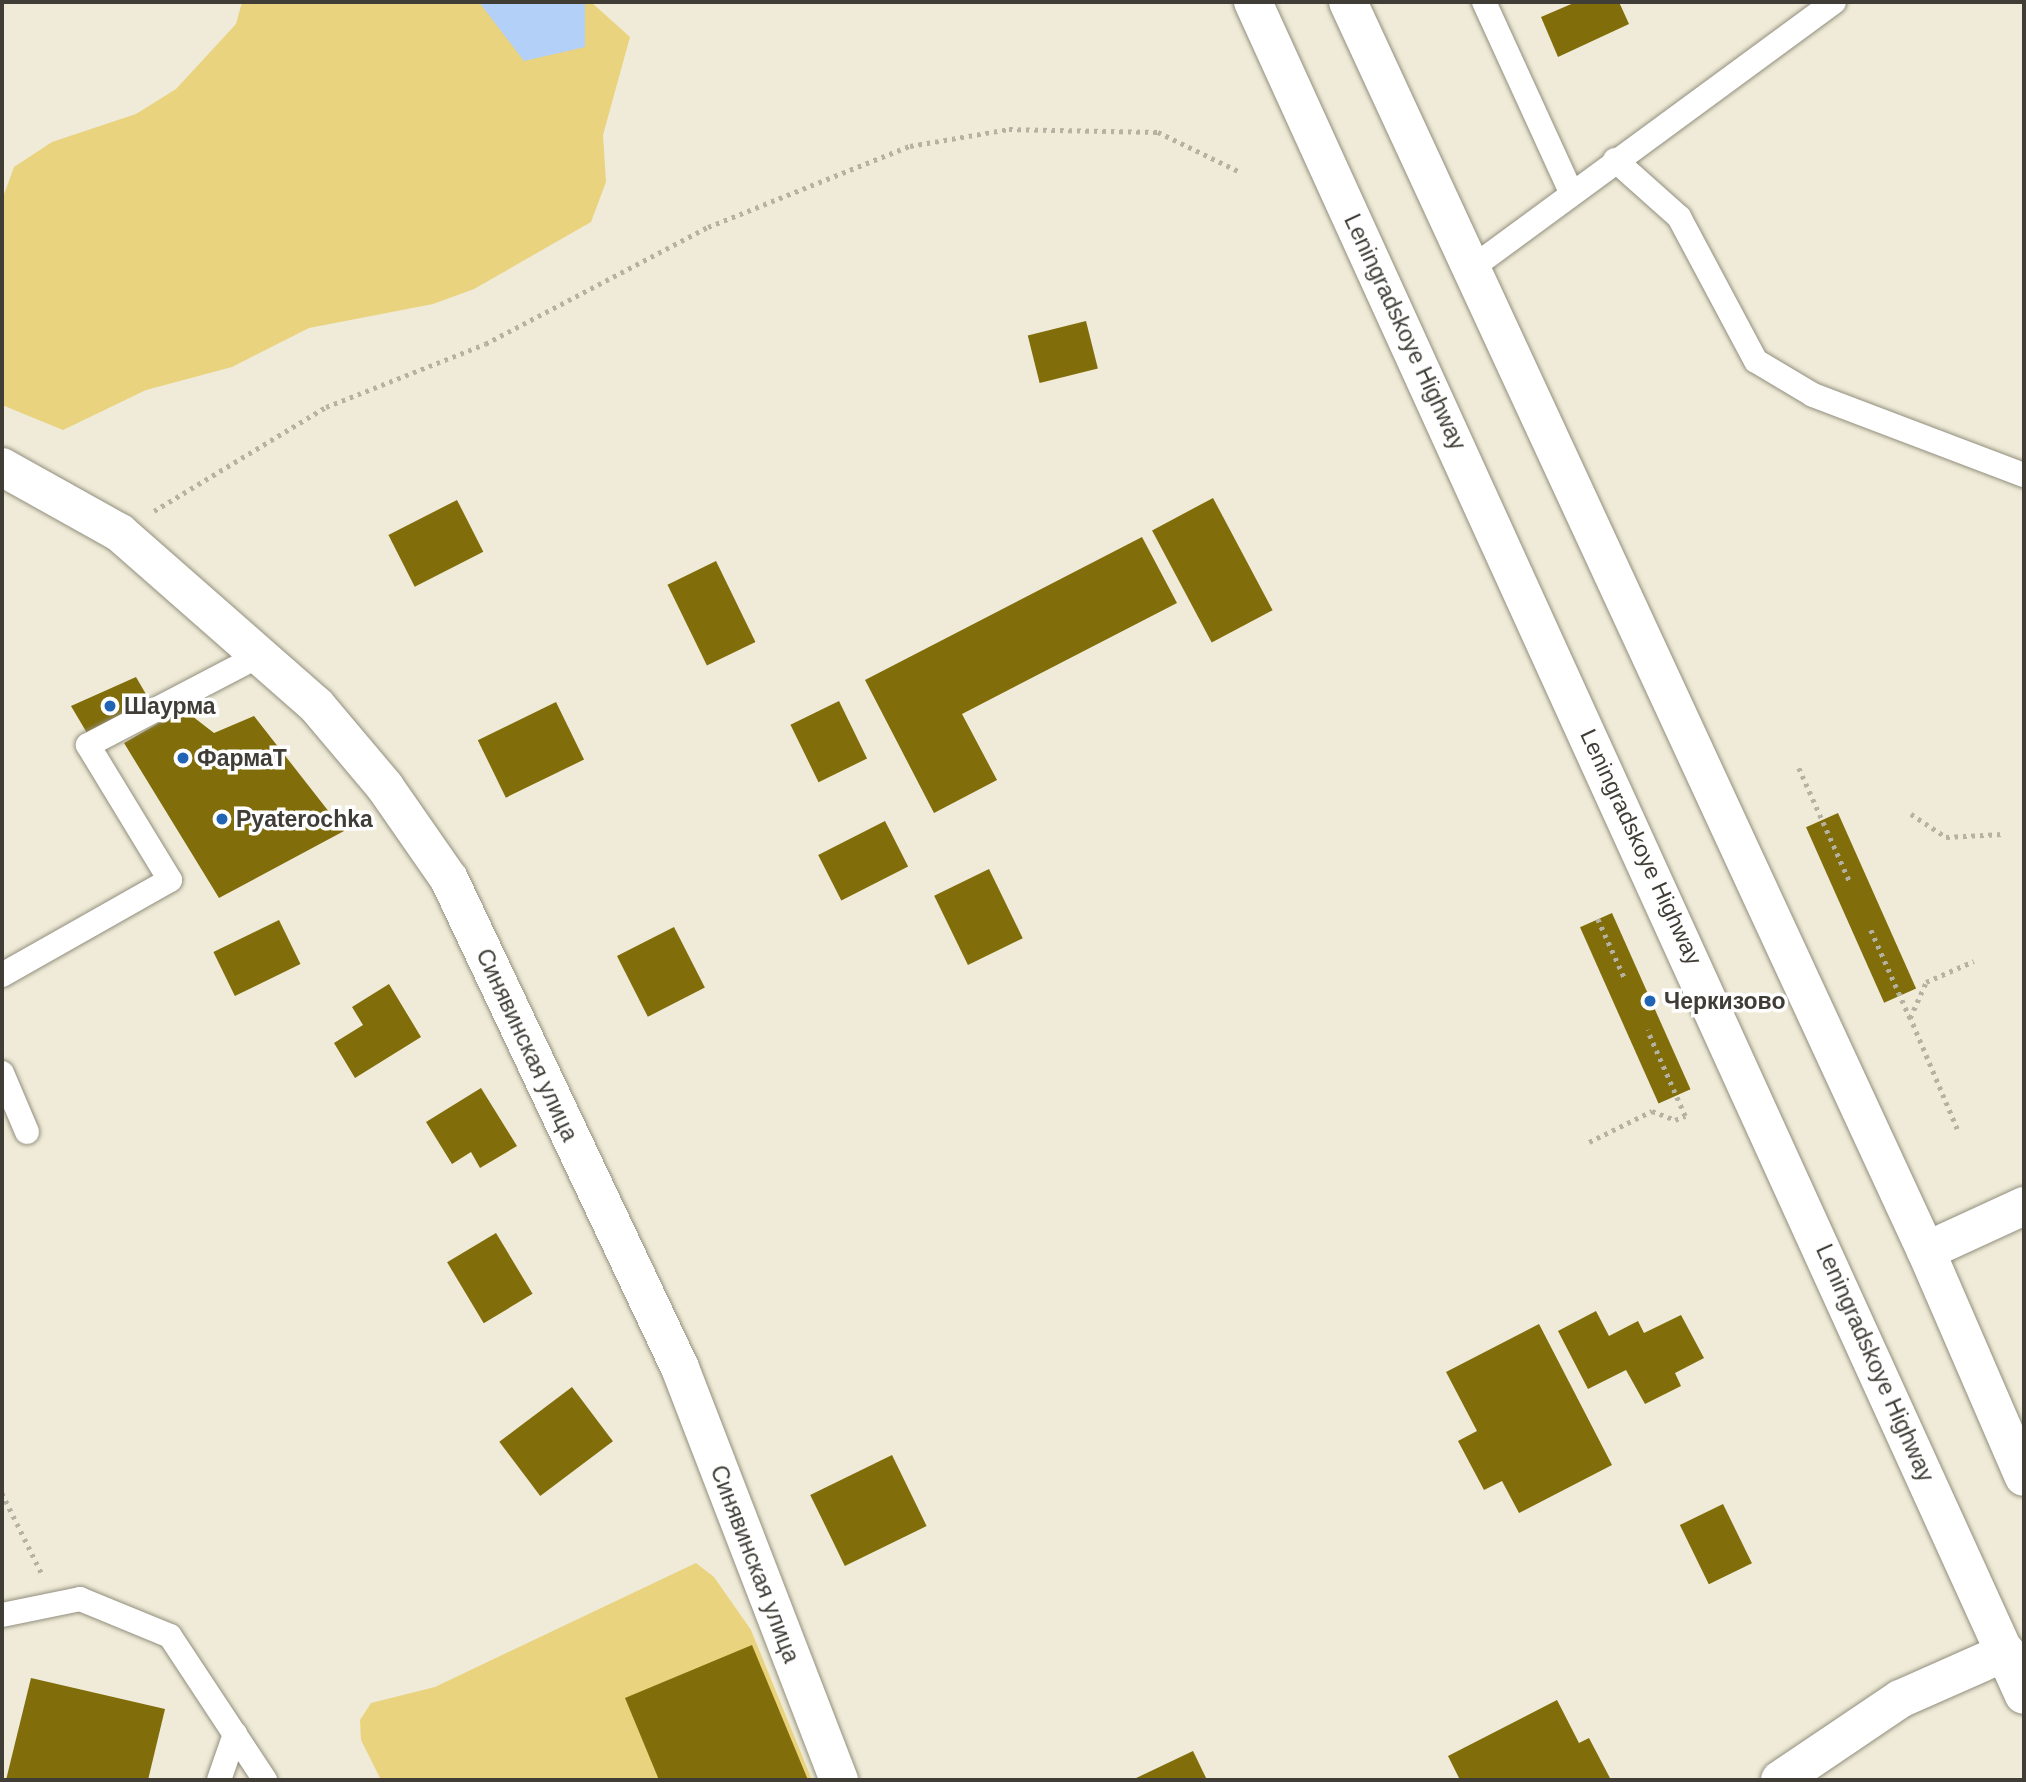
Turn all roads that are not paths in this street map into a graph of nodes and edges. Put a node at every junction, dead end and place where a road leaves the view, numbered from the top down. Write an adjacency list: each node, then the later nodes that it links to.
1 (1253, 2): 18 (main road, Leningradskoye Highway)
2 (1348, 2): 7 (main road)
3 (1484, 2): 6 (lane)
4 (1834, 2): 5 (lane)
5 (1615, 160): 6 (lane); 9 (lane)
6 (1571, 192): 7 (lane)
7 (1469, 270): 15 (main road)
8 (2, 467): 10 (main road, Синявинская улица)
9 (2024, 475)
10 (260, 656): 11 (lane); 23 (main road, Синявинская улица)
11 (2, 975)
12 (2, 1073): 13 (lane)
13 (27, 1132)
14 (2024, 1206): 15 (main road)
15 (1926, 1251): 16 (main road)
16 (2024, 1477)
17 (2, 1615): 20 (lane)
18 (2006, 1652): 19 (main road, Leningradskoye Highway); 24 (main road)
19 (2024, 1695)
20 (235, 1734): 21 (lane); 22 (lane)
21 (219, 1780)
22 (265, 1780)
23 (839, 1780)
24 (1780, 1780)

